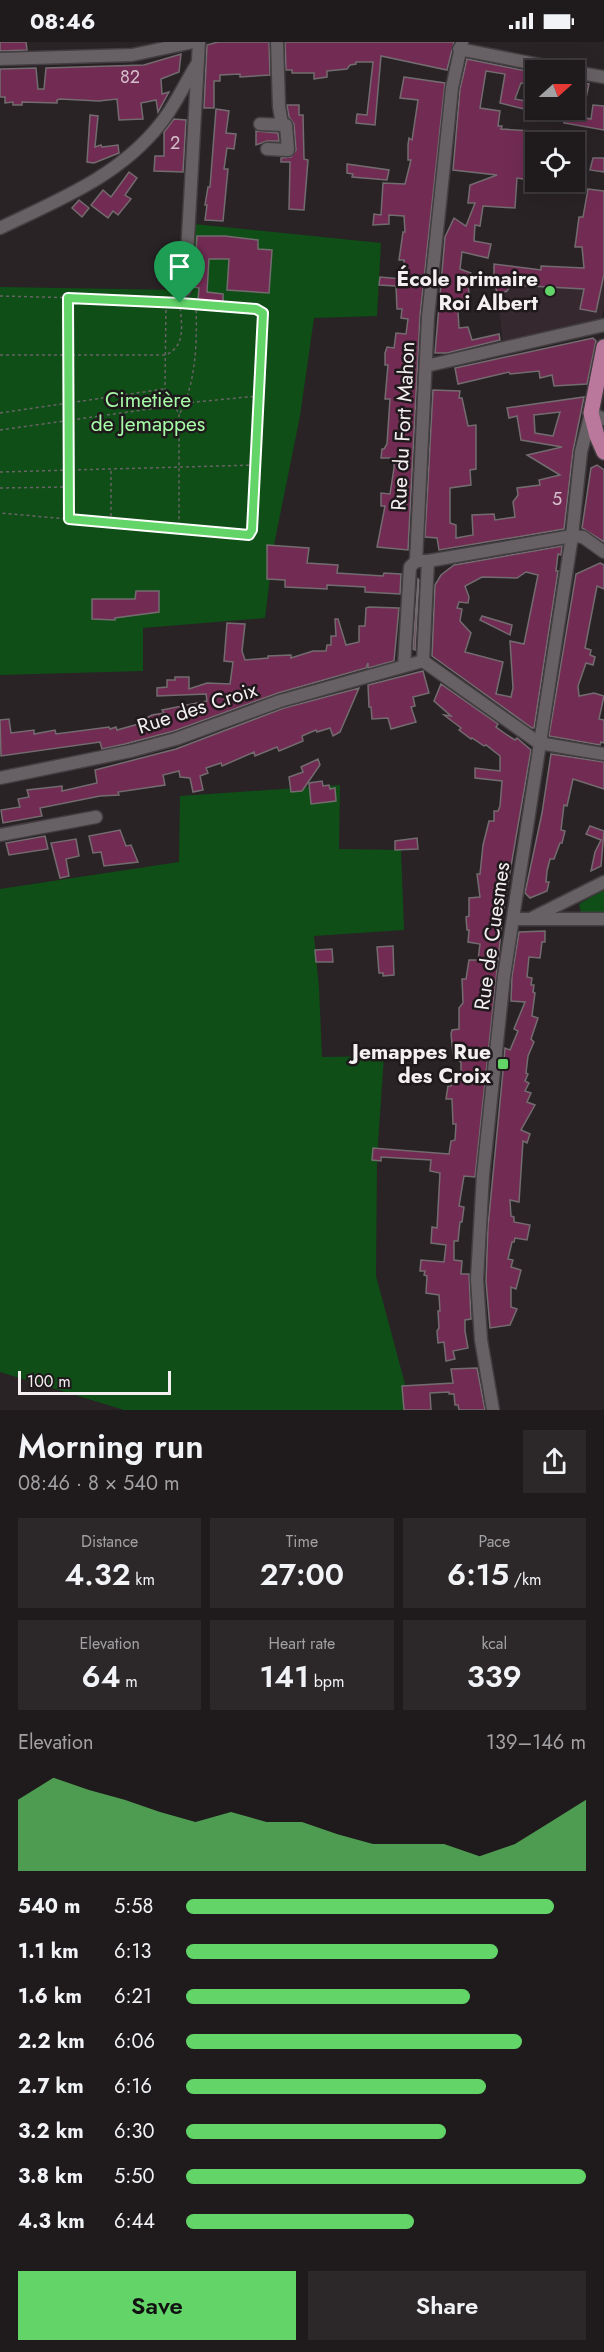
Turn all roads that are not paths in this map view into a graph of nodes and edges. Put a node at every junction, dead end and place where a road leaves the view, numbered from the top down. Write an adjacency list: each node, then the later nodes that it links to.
1 (196, 42): 4 (street); 6 (street)
2 (277, 42): 10 (street)
3 (460, 45): 5 (street); 16 (street, Rue du Fort Mahon)
4 (0, 59)
5 (525, 60)
6 (197, 64): 12 (street); 13 (street)
7 (585, 74): 8 (street)
8 (604, 77)
9 (260, 124): 10 (street)
10 (282, 125): 11 (street)
11 (267, 149)
12 (0, 228)
13 (185, 290)
14 (604, 325): 16 (street)
15 (604, 346): 17 (main road)
16 (426, 366): 21 (street, Rue du Fort Mahon)
17 (597, 416): 18 (main road); 19 (street, Rue de Cuesmes)
18 (604, 452)
19 (572, 536): 20 (street); 21 (street); 24 (street, Rue de Cuesmes)
20 (604, 552)
21 (422, 561): 22 (street); 23 (street)
22 (423, 661): 23 (street, Rue des Croix); 24 (street)
23 (404, 666): 26 (street, Rue des Croix)
24 (539, 743): 25 (street); 31 (street, Rue de Cuesmes)
25 (604, 754)
26 (0, 778)
27 (96, 817): 28 (street)
28 (0, 835)
29 (604, 882): 30 (street)
30 (581, 893): 32 (street); 33 (street)
31 (513, 919): 32 (street); 35 (street, Rue de Cuesmes)
32 (530, 919): 33 (street)
33 (581, 920): 34 (street)
34 (604, 920)
35 (493, 1410)

